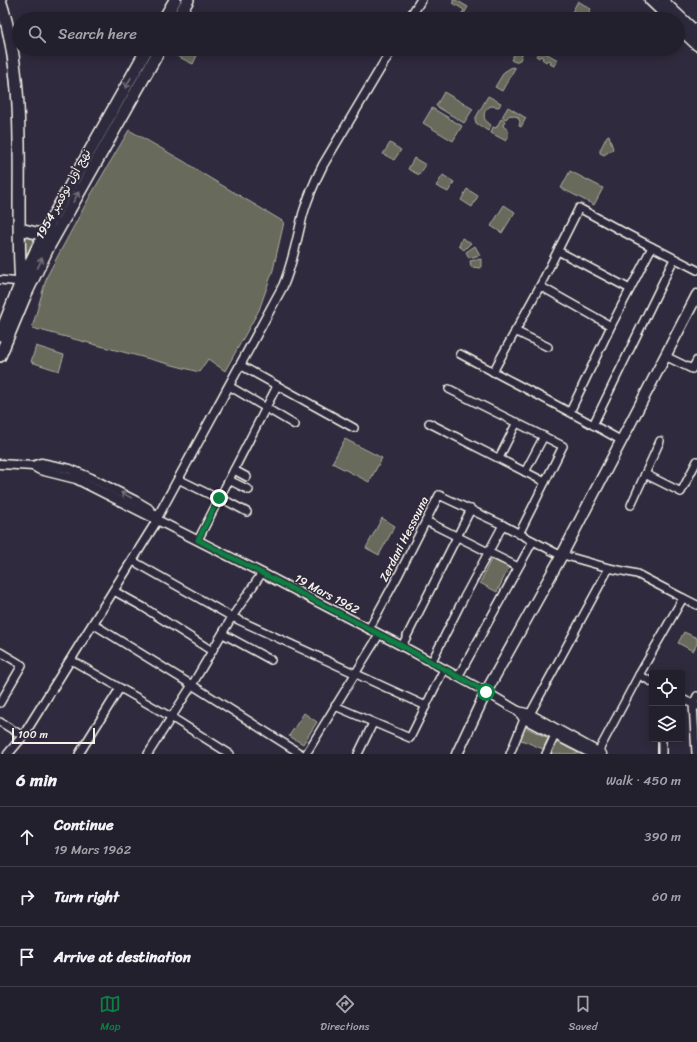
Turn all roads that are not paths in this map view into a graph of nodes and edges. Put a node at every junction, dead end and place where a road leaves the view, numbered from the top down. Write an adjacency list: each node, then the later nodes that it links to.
1 (0, 0): 15 (main road)
2 (175, 0): 7 (main road)
3 (188, 0): 8 (main road)
4 (420, 0): 9 (street)
5 (650, 0): 10 (main road)
6 (662, 0): 11 (main road)
7 (168, 12)
8 (181, 12)
9 (413, 12)
10 (663, 12)
11 (676, 12)
12 (685, 20): 13 (main road)
13 (696, 29)
14 (685, 34): 16 (main road)
15 (12, 45)
16 (697, 45)
17 (13, 56): 22 (main road)
18 (143, 56): 21 (main road, نهج أول نوفمبر 1954, one-way to 21)
19 (156, 56): 23 (main road, نهج أول نوفمبر 1954, one-way to 19)
20 (388, 56): 43 (street)
21 (50, 222): 22 (main road); 24 (main road, نهج أول نوفمبر 1954)
22 (24, 230): 24 (main road); 30 (main road)
23 (57, 232): 24 (main road); 34 (main road, نهج أول نوفمبر 1954, one-way to 23)
24 (45, 234): 30 (main road, نهج أول نوفمبر 1954)
25 (652, 247): 26 (street); 27 (street); 32 (street)
26 (558, 251): 31 (street); 32 (street)
27 (674, 258): 28 (street); 53 (street)
28 (697, 270)
29 (0, 280): 30 (street)
30 (21, 282): 34 (main road); 37 (main road, نهج أول نوفمبر 1954)
31 (540, 286): 35 (street); 36 (street)
32 (630, 289): 35 (street)
33 (697, 295): 41 (main road)
34 (25, 296): 40 (main road, نهج أول نوفمبر 1954)
35 (612, 326): 49 (street)
36 (515, 331): 38 (street); 44 (street)
37 (0, 335)
38 (548, 347)
39 (460, 354): 44 (street)
40 (0, 356)
41 (665, 356): 42 (street); 57 (main road)
42 (697, 360)
43 (240, 366): 45 (street); 46 (street)
44 (493, 372): 49 (street)
45 (229, 386): 48 (street); 65 (street)
46 (277, 386): 48 (street); 54 (street)
47 (449, 389): 50 (street)
48 (266, 407): 52 (street); 61 (street)
49 (570, 412): 53 (street)
50 (517, 422): 55 (street); 58 (street)
51 (429, 423): 58 (street)
52 (296, 425)
53 (593, 425): 57 (street)
54 (354, 428)
55 (544, 436): 62 (street); 67 (street)
56 (660, 441): 63 (street)
57 (622, 442): 81 (main road)
58 (499, 458): 62 (street)
59 (697, 461): 63 (street)
60 (0, 464): 73 (street, 19 Mars 1962)
61 (234, 470): 64 (street); 66 (street)
62 (525, 472): 67 (street)
63 (645, 474): 70 (street)
64 (247, 477)
65 (178, 479): 69 (street); 73 (street)
66 (228, 480): 68 (street); 69 (street)
67 (545, 482): 76 (street)
68 (249, 490)
69 (219, 498): 72 (street); 78 (street)
70 (631, 505)
71 (471, 509): 74 (street, Zerdani Hessouna); 75 (street, Zerdani Hessouna); 77 (street)
72 (247, 512)
73 (157, 519): 78 (street, 19 Mars 1962); 82 (street)
74 (426, 521): 77 (street); 91 (street, Zerdani Hessouna)
75 (503, 525): 76 (street, Zerdani Hessouna); 80 (street)
76 (519, 534): 79 (street, Zerdani Hessouna)
77 (456, 537): 80 (street); 94 (street)
78 (198, 540): 85 (street, 19 Mars 1962)
79 (533, 541): 81 (street, Zerdani Hessouna); 83 (street)
80 (488, 553): 83 (street); 99 (street)
81 (562, 555): 84 (street, Zerdani Hessouna); 107 (main road)
82 (133, 561): 86 (street); 89 (street)
83 (518, 567): 103 (street)
84 (609, 568): 87 (street, Zerdani Hessouna); 114 (street)
85 (262, 573): 89 (street); 91 (street, 19 Mars 1962)
86 (114, 591): 90 (street); 95 (street)
87 (683, 598): 88 (street, Zerdani Hessouna); 102 (street)
88 (697, 605)
89 (232, 617): 92 (street); 101 (street)
90 (93, 624): 97 (street); 105 (street)
91 (369, 629): 93 (street, 19 Mars 1962)
92 (223, 634): 95 (street); 98 (street)
93 (379, 635): 94 (street, 19 Mars 1962); 101 (street)
94 (402, 646): 99 (street, 19 Mars 1962)
95 (212, 651): 105 (street)
96 (0, 652): 109 (street)
97 (71, 660): 106 (street); 119 (street)
98 (271, 660)
99 (431, 662): 100 (street, 19 Mars 1962)
100 (444, 669): 103 (street, 19 Mars 1962); 113 (street)
101 (355, 673): 112 (street); 113 (street)
102 (639, 675): 104 (street); 121 (street)
103 (458, 677): 107 (street, 19 Mars 1962)
104 (649, 680)
105 (192, 685): 115 (street); 126 (street)
106 (120, 688): 115 (street); 123 (street)
107 (486, 692): 114 (street, 19 Mars 1962); 129 (main road)
108 (697, 696): 111 (street)
109 (1, 698)
110 (685, 700): 111 (street)
111 (695, 705): 133 (street)
112 (335, 706): 117 (street); 127 (street)
113 (426, 706): 117 (street)
114 (527, 716): 118 (street); 130 (street)
115 (171, 717): 124 (street); 125 (street)
116 (0, 722): 119 (street)
117 (373, 723): 128 (street)
118 (556, 731): 121 (street); 131 (street)
119 (23, 736): 122 (street)
120 (662, 742): 132 (street)
121 (598, 753)
122 (8, 754)
123 (79, 754)
124 (148, 754)
125 (230, 754)
126 (302, 754)
127 (306, 754)
128 (358, 754)
129 (457, 754)
130 (510, 754)
131 (546, 754)
132 (662, 754)
133 (696, 754)

